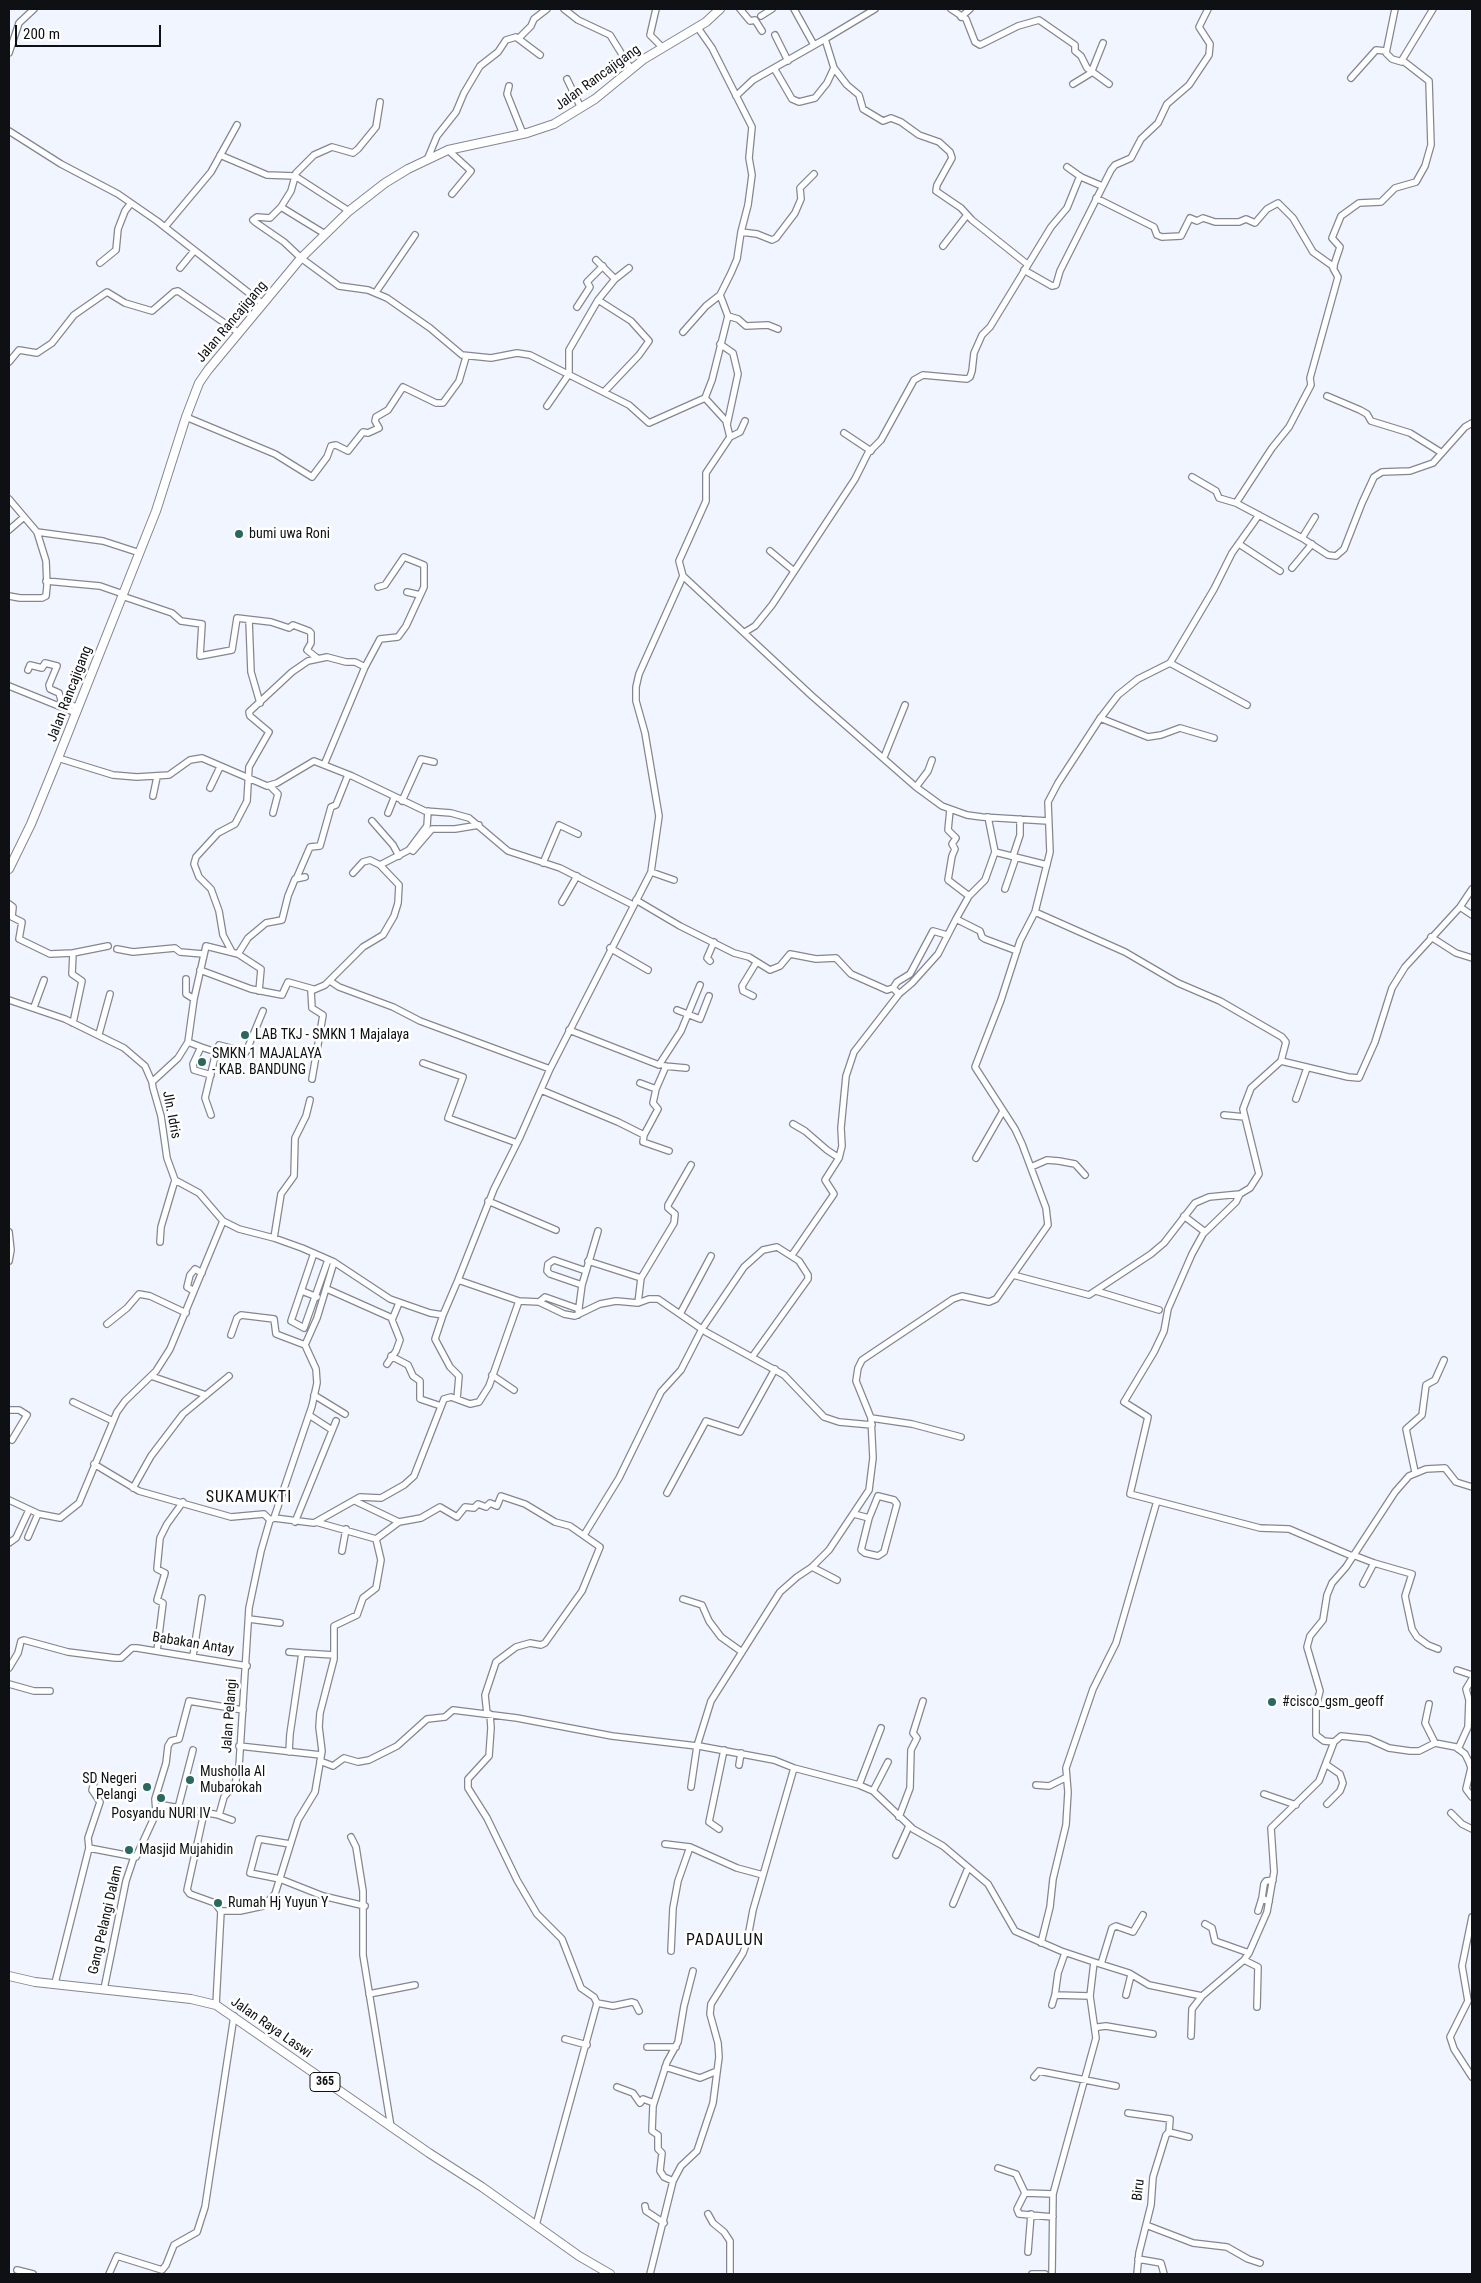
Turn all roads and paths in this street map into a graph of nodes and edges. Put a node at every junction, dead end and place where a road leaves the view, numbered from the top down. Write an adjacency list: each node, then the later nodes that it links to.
1 (34, 9): 26 (street)
2 (547, 9): 20 (street)
3 (564, 9): 32 (street)
4 (656, 9): 24 (street)
5 (720, 9): 17 (main road, Jalan Rancajigang)
6 (740, 9): 18 (street)
7 (772, 9): 15 (street)
8 (794, 9): 23 (street)
9 (875, 9): 21 (street)
10 (951, 9): 16 (street)
11 (970, 9): 16 (street)
12 (1208, 9): 52 (street)
13 (1395, 9): 25 (street)
14 (1434, 9): 29 (street)
15 (761, 16)
16 (961, 16): 33 (street)
17 (698, 28): 24 (main road, Jalan Rancajigang); 39 (street)
18 (762, 31)
19 (775, 35): 28 (street)
20 (519, 38): 27 (street); 47 (street)
21 (825, 39): 23 (street); 31 (street)
22 (1103, 43): 33 (street)
23 (814, 45): 28 (street)
24 (663, 48): 32 (main road, Jalan Rancajigang)
25 (1386, 52): 29 (street); 35 (street)
26 (9, 54)
27 (540, 54)
28 (788, 61): 30 (street)
29 (1402, 62): 70 (street)
30 (774, 68): 31 (street); 39 (street)
31 (834, 68): 58 (street)
32 (631, 69): 41 (main road, Jalan Rancajigang)
33 (1091, 72): 36 (street); 37 (street)
34 (566, 78): 41 (street)
35 (1351, 78)
36 (1073, 84)
37 (1109, 84)
38 (510, 86): 44 (street)
39 (736, 96): 60 (street)
40 (380, 102): 50 (street)
41 (581, 108): 44 (main road, Jalan Rancajigang)
42 (237, 125): 46 (street)
43 (9, 130): 55 (street)
44 (523, 134): 45 (main road, Jalan Rancajigang)
45 (448, 150): 47 (main road, Jalan Rancajigang); 53 (street)
46 (220, 155): 50 (street); 59 (street)
47 (427, 160): 57 (main road, Jalan Rancajigang)
48 (1067, 166): 51 (street)
49 (814, 174): 60 (street)
50 (294, 176): 56 (street); 57 (street)
51 (1080, 176): 52 (street); 69 (street)
52 (1102, 186): 54 (street)
53 (452, 194)
54 (1096, 198): 69 (street); 70 (street)
55 (131, 203): 59 (street); 67 (street)
56 (281, 207): 61 (street); 65 (street)
57 (349, 211): 61 (main road, Jalan Rancajigang)
58 (967, 215): 63 (street); 69 (street)
59 (166, 227): 64 (street)
60 (741, 232): 75 (street)
61 (325, 234): 65 (main road, Jalan Rancajigang)
62 (415, 235): 74 (street)
63 (943, 246)
64 (194, 251): 71 (street); 77 (street)
65 (301, 258): 74 (street); 77 (main road, Jalan Rancajigang)
66 (596, 260): 68 (street)
67 (100, 263)
68 (603, 266): 73 (street); 78 (street)
69 (1025, 267): 97 (street)
70 (1334, 267): 101 (street)
71 (180, 268)
72 (629, 268): 73 (street)
73 (615, 279): 76 (street)
74 (376, 292): 84 (street)
75 (720, 295): 79 (street); 81 (street)
76 (598, 300): 86 (street); 87 (street)
77 (264, 304): 82 (main road, Jalan Rancajigang)
78 (577, 307)
79 (728, 316): 80 (street); 83 (street)
80 (778, 328)
81 (683, 332)
82 (239, 333): 85 (street); 91 (main road, Jalan Rancajigang)
83 (720, 344): 89 (street); 94 (street)
84 (467, 357): 86 (street); 91 (street)
85 (9, 362)
86 (569, 374): 87 (street); 90 (street)
87 (604, 392): 89 (street)
88 (1327, 396): 98 (street)
89 (705, 398): 94 (street)
90 (547, 406)
91 (186, 417): 111 (main road, Jalan Rancajigang)
92 (746, 421): 96 (street)
93 (1472, 423): 98 (street)
94 (728, 424): 96 (street)
95 (844, 433): 97 (street)
96 (730, 437): 115 (street)
97 (871, 450): 113 (street)
98 (1442, 453): 109 (street)
99 (1192, 477): 101 (street)
100 (9, 499): 104 (street)
101 (1236, 503): 102 (street)
102 (1259, 515): 107 (street); 108 (street)
103 (1315, 516): 107 (street)
104 (24, 517): 105 (street); 106 (street)
105 (9, 530)
106 (37, 532): 111 (street); 116 (street)
107 (1302, 538): 109 (street)
108 (1239, 544): 114 (street); 125 (street)
109 (1312, 544): 112 (street)
110 (770, 551): 113 (street)
111 (140, 553): 119 (main road, Jalan Rancajigang)
112 (1292, 568)
113 (794, 571): 123 (street)
114 (1280, 571)
115 (683, 576): 123 (street); 169 (street)
116 (46, 581): 119 (street); 121 (street)
117 (378, 587): 120 (street)
118 (407, 592): 120 (street)
119 (123, 595): 122 (street); 132 (main road, Jalan Rancajigang)
120 (420, 595): 126 (street)
121 (9, 596)
122 (249, 620): 124 (street); 129 (street)
123 (745, 632): 135 (street)
124 (317, 658): 126 (street); 129 (street)
125 (1170, 663): 130 (street); 133 (street)
126 (365, 667): 139 (street)
127 (28, 670): 132 (street)
128 (9, 686): 132 (street)
129 (260, 703): 143 (street)
130 (1247, 704)
131 (905, 705): 135 (street)
132 (77, 710): 136 (main road, Jalan Rancajigang)
133 (1100, 718): 134 (street); 157 (street)
134 (1214, 738)
135 (884, 756): 145 (street)
136 (58, 758): 142 (street); 167 (main road, Jalan Rancajigang)
137 (932, 760): 145 (street)
138 (434, 762): 149 (street)
139 (324, 765): 141 (street); 144 (street)
140 (220, 767): 142 (street); 143 (street); 146 (street)
141 (348, 775): 148 (street); 171 (street)
142 (157, 777): 147 (street)
143 (248, 780): 144 (street); 192 (street)
144 (270, 786): 152 (street)
145 (916, 786): 150 (street)
146 (210, 788)
147 (154, 796)
148 (394, 798): 149 (street); 153 (street)
149 (402, 801): 151 (street)
150 (950, 810): 154 (street); 176 (street)
151 (428, 811): 158 (street); 162 (street)
152 (273, 813)
153 (388, 813)
154 (988, 817): 155 (street); 161 (street)
155 (1020, 819): 157 (street); 163 (street)
156 (372, 821): 162 (street)
157 (1048, 821): 166 (street)
158 (479, 825): 160 (street); 164 (street)
159 (578, 834): 164 (street)
160 (413, 851)
161 (995, 852): 163 (street); 176 (street)
162 (399, 856): 165 (street)
163 (1014, 856): 166 (street); 174 (street)
164 (543, 863): 170 (street)
165 (380, 864): 168 (street); 201 (street)
166 (1047, 865): 181 (street)
167 (9, 869)
168 (353, 872)
169 (650, 872): 173 (street); 178 (street)
170 (577, 876): 177 (street); 178 (street)
171 (297, 877): 172 (street); 192 (street)
172 (305, 877)
173 (674, 880)
174 (1005, 889)
175 (1472, 889): 180 (street)
176 (969, 896): 183 (street)
177 (562, 902)
178 (635, 903): 186 (street); 188 (street)
179 (9, 904): 191 (street)
180 (1460, 907): 182 (street); 185 (street)
181 (1034, 912): 190 (street); 222 (street)
182 (1472, 914)
183 (956, 919): 184 (street); 190 (street)
184 (947, 935): 204 (street); 207 (street)
185 (1432, 937): 194 (street); 227 (street)
186 (714, 942): 195 (street); 196 (street)
187 (108, 946): 191 (street)
188 (610, 948): 198 (street); 217 (street)
189 (117, 949): 193 (street)
190 (1017, 951): 237 (street)
191 (73, 953): 216 (street)
192 (235, 953): 193 (street); 205 (street)
193 (203, 954): 197 (street)
194 (1472, 958)
195 (710, 961)
196 (756, 963): 204 (street); 209 (street)
197 (200, 970): 205 (street); 210 (street)
198 (648, 970)
199 (186, 979): 210 (street, Jln. Idris)
200 (44, 980): 212 (street)
201 (330, 981): 203 (street); 228 (street)
202 (700, 985): 215 (street)
203 (313, 988): 205 (street); 230 (street)
204 (893, 988): 207 (street)
205 (259, 991)
206 (110, 994): 218 (street)
207 (899, 994): 245 (street)
208 (709, 996): 215 (street)
209 (753, 996)
210 (194, 999): 219 (street, Jln. Idris)
211 (9, 1000): 212 (street)
212 (34, 1007): 216 (street)
213 (263, 1010): 221 (street)
214 (678, 1010): 215 (street)
215 (687, 1014): 224 (street)
216 (73, 1023): 218 (street)
217 (569, 1030): 224 (street); 228 (street)
218 (99, 1034): 231 (street)
219 (188, 1042): 220 (street); 231 (street, Jln. Idris)
220 (201, 1047): 221 (street); 229 (street)
221 (216, 1052): 229 (street)
222 (1281, 1061): 227 (street); 240 (street)
223 (423, 1064): 243 (street)
224 (659, 1065): 225 (street)
225 (666, 1066): 226 (street); 233 (street)
226 (686, 1068)
227 (1307, 1068): 235 (street)
228 (550, 1069): 234 (street)
229 (211, 1075): 238 (street)
230 (312, 1079)
231 (152, 1082): 250 (street, Jln. Idris)
232 (640, 1083): 233 (street)
233 (656, 1089): 242 (street)
234 (541, 1090): 242 (street); 243 (street)
235 (1296, 1098)
236 (310, 1100): 259 (street)
237 (1003, 1111): 246 (street); 248 (street)
238 (211, 1115)
239 (1224, 1115): 240 (street)
240 (1245, 1117): 251 (street)
241 (793, 1124): 245 (street)
242 (644, 1135): 244 (street)
243 (517, 1142): 252 (street)
244 (670, 1151)
245 (839, 1158): 262 (street)
246 (976, 1158)
247 (691, 1165): 270 (street)
248 (1030, 1167): 249 (street); 269 (street)
249 (1085, 1175)
250 (175, 1180): 254 (street); 260 (street)
251 (1240, 1194): 253 (street); 258 (street)
252 (488, 1201): 255 (street); 271 (street)
253 (1184, 1216): 258 (street); 275 (street)
254 (223, 1221): 259 (street); 268 (street)
255 (556, 1230)
256 (9, 1232): 264 (street)
257 (598, 1232): 266 (street)
258 (1205, 1232): 322 (street)
259 (274, 1238): 261 (street)
260 (160, 1242)
261 (314, 1254): 265 (street); 274 (street)
262 (792, 1255): 288 (street); 292 (street)
263 (711, 1256): 285 (street)
264 (9, 1261)
265 (331, 1261): 273 (street); 277 (street); 279 (street)
266 (588, 1261): 267 (street); 270 (street)
267 (586, 1270): 272 (street); 272 (street)
268 (202, 1273): 276 (street); 276 (street)
269 (1013, 1275): 275 (street); 310 (street)
270 (641, 1278): 280 (street)
271 (458, 1280): 278 (street); 284 (street)
272 (582, 1285): 282 (street)
273 (327, 1289): 286 (street); 290 (street)
274 (302, 1291): 277 (street); 277 (street)
275 (1096, 1291): 281 (street)
276 (194, 1292): 283 (street)
277 (317, 1297)
278 (519, 1302): 282 (street); 296 (street)
279 (399, 1303): 284 (street); 286 (street)
280 (638, 1303): 282 (street); 285 (street)
281 (1159, 1310)
282 (579, 1312)
283 (186, 1314): 287 (street); 297 (street)
284 (443, 1314): 302 (street)
285 (680, 1314): 288 (street)
286 (392, 1318): 291 (street)
287 (107, 1324)
288 (702, 1329): 292 (street); 332 (street)
289 (232, 1335): 290 (street)
290 (304, 1345): 301 (street, Jalan Pelangi)
291 (392, 1356): 294 (street); 304 (street)
292 (752, 1358): 295 (street)
293 (1444, 1360): 315 (street)
294 (387, 1364)
295 (775, 1369): 310 (street); 318 (street)
296 (492, 1375): 299 (street); 302 (street)
297 (151, 1376): 300 (street); 308 (street)
298 (229, 1376): 300 (street)
299 (514, 1390)
300 (206, 1395): 317 (street)
301 (314, 1395): 306 (street); 307 (street, Jalan Pelangi)
302 (457, 1399): 304 (street)
303 (73, 1402): 308 (street)
304 (441, 1406): 320 (street)
305 (9, 1410): 313 (street)
306 (345, 1414)
307 (309, 1415): 311 (street); 327 (street, Jalan Pelangi)
308 (113, 1421): 314 (street)
309 (336, 1421): 311 (street)
310 (871, 1421): 312 (street); 325 (street)
311 (332, 1430): 328 (street)
312 (961, 1437)
313 (12, 1440)
314 (94, 1464): 317 (street); 324 (street)
315 (1415, 1472): 316 (street); 337 (street)
316 (1472, 1487)
317 (133, 1488): 321 (street)
318 (667, 1493)
319 (9, 1500): 323 (street)
320 (355, 1501): 329 (street); 330 (street)
321 (183, 1502): 327 (street); 347 (street)
322 (1157, 1502): 337 (street); 380 (street)
323 (29, 1510): 324 (street); 335 (street)
324 (38, 1514): 333 (street)
325 (854, 1514): 326 (street); 339 (street)
326 (869, 1518): 326 (street)
327 (272, 1519): 328 (street); 344 (street, Jalan Pelangi)
328 (295, 1522): 329 (street)
329 (316, 1522): 331 (street)
330 (399, 1522): 332 (street); 334 (street)
331 (346, 1530): 334 (street); 336 (street)
332 (584, 1535): 363 (street)
333 (28, 1537)
334 (376, 1539): 351 (street)
335 (9, 1544)
336 (342, 1551)
337 (1352, 1556): 338 (street); 365 (street)
338 (1374, 1563): 341 (street); 346 (street)
339 (812, 1567): 340 (street); 349 (street)
340 (837, 1580)
341 (1363, 1584)
342 (202, 1598): 352 (street)
343 (683, 1599): 349 (street)
344 (249, 1618): 345 (street); 353 (street, Jalan Pelangi)
345 (280, 1623)
346 (1438, 1649)
347 (157, 1651): 352 (street, Babakan Antay); 354 (street, Babakan Antay)
348 (289, 1652): 350 (street)
349 (742, 1652): 368 (street)
350 (302, 1653): 351 (street); 372 (street)
351 (334, 1655): 374 (street)
352 (193, 1656): 353 (street, Babakan Antay)
353 (247, 1666): 362 (street, Jalan Pelangi)
354 (9, 1668)
355 (1457, 1670): 356 (street)
356 (1472, 1675)
357 (1472, 1679): 369 (street)
358 (9, 1684): 359 (street)
359 (50, 1691)
360 (923, 1701): 394 (street)
361 (1429, 1704): 366 (street)
362 (243, 1710): 367 (street, Jalan Pelangi); 390 (street)
363 (488, 1714): 368 (street); 374 (street); 439 (street)
364 (881, 1728): 381 (street)
365 (1334, 1742): 366 (street); 377 (street)
366 (1434, 1743): 369 (street)
367 (239, 1746): 372 (street); 393 (street, Jalan Pelangi)
368 (698, 1746): 371 (street); 383 (street)
369 (1458, 1749): 386 (street)
370 (193, 1750): 389 (street)
371 (724, 1750): 373 (street); 397 (street)
372 (289, 1752): 374 (street)
373 (742, 1753): 376 (street); 378 (street)
374 (320, 1758): 400 (street)
375 (888, 1762): 384 (street)
376 (739, 1765)
377 (1326, 1765): 387 (street); 388 (street)
378 (794, 1768): 381 (street); 407 (street)
379 (94, 1778): 403 (street)
380 (1065, 1778): 382 (street); 419 (street)
381 (859, 1784): 384 (street)
382 (1036, 1785)
383 (690, 1787)
384 (873, 1791): 394 (street)
385 (1264, 1794): 388 (street)
386 (1472, 1797)
387 (1327, 1804)
388 (1296, 1806): 409 (street)
389 (178, 1808): 390 (street); 391 (street)
390 (156, 1812): 405 (street)
391 (204, 1813): 393 (street); 415 (street)
392 (1451, 1813): 398 (street)
393 (218, 1816): 395 (street)
394 (899, 1817): 396 (street)
395 (232, 1820)
396 (909, 1826): 404 (street); 406 (street)
397 (720, 1829)
398 (1472, 1829)
399 (351, 1837): 413 (street)
400 (290, 1844): 408 (street); 408 (street)
401 (665, 1844): 402 (street)
402 (690, 1847): 407 (street); 421 (street)
403 (89, 1848): 405 (street); 430 (street)
404 (896, 1854)
405 (134, 1857): 432 (street, Gang Pelangi Dalam)
406 (968, 1868): 412 (street); 419 (street)
407 (763, 1875): 453 (street)
408 (280, 1879): 413 (street); 415 (street)
409 (1273, 1880): 410 (street); 411 (street)
410 (1262, 1898): 411 (street); 414 (street)
411 (1269, 1902): 423 (street)
412 (954, 1904)
413 (365, 1906): 434 (street)
414 (1258, 1911)
415 (221, 1912): 440 (street)
416 (1143, 1915): 426 (street)
417 (1472, 1917): 420 (street)
418 (1205, 1924): 423 (street)
419 (1041, 1943): 422 (street)
420 (1469, 1943): 433 (street)
421 (671, 1951)
422 (1065, 1952): 425 (street); 435 (street)
423 (1249, 1953): 424 (street)
424 (1244, 1960): 438 (street); 442 (street)
425 (1094, 1962): 426 (street); 437 (street)
426 (1101, 1964): 428 (street)
427 (693, 1971): 451 (street)
428 (1131, 1975): 436 (street); 438 (street)
429 (9, 1976): 430 (main road, Jalan Raya Laswi / 365)
430 (55, 1983): 432 (main road, Jalan Raya Laswi / 365)
431 (415, 1986): 434 (street)
432 (104, 1989): 440 (main road, Jalan Raya Laswi / 365)
433 (1469, 1991): 455 (street)
434 (369, 1994): 461 (street)
435 (1055, 1995): 437 (street); 441 (street)
436 (1126, 1995)
437 (1090, 1996): 445 (street)
438 (1202, 1996): 447 (street)
439 (597, 2003): 443 (street); 449 (street)
440 (216, 2005): 444 (main road, Jalan Raya Laswi / 365)
441 (1052, 2005)
442 (1257, 2007)
443 (639, 2011)
444 (234, 2016): 461 (main road, Jalan Raya Laswi / 365); 480 (street)
445 (1095, 2029): 446 (street); 456 (street)
446 (1153, 2034)
447 (1191, 2036)
448 (565, 2039): 449 (street)
449 (586, 2045): 473 (street)
450 (647, 2047): 451 (street)
451 (676, 2047): 452 (street)
452 (665, 2067): 453 (street); 459 (street)
453 (717, 2071): 465 (street)
454 (1034, 2077): 456 (street)
455 (1472, 2077)
456 (1085, 2080): 457 (street); 467 (street)
457 (1116, 2086)
458 (617, 2087): 459 (street)
459 (654, 2103): 465 (street)
460 (1128, 2113): 462 (street)
461 (391, 2127): 473 (main road, Jalan Raya Laswi / 365)
462 (1169, 2132): 463 (street); 474 (street, Biru)
463 (1189, 2137)
464 (998, 2168): 466 (street)
465 (673, 2181): 472 (street)
466 (1025, 2192): 467 (street); 470 (street)
467 (1053, 2194): 471 (street)
468 (645, 2206): 472 (street)
469 (708, 2214): 483 (street)
470 (1031, 2214): 471 (street); 475 (street)
471 (1053, 2217): 486 (street)
472 (664, 2222): 482 (street)
473 (536, 2226): 481 (main road, Jalan Raya Laswi / 365)
474 (1146, 2226): 476 (street, Biru); 477 (street)
475 (1028, 2252)
476 (1138, 2258): 487 (street, Biru); 488 (street)
477 (1260, 2263)
478 (17, 2270): 479 (street)
479 (33, 2274)
480 (109, 2274)
481 (608, 2274)
482 (650, 2274)
483 (730, 2274)
484 (1032, 2274): 485 (street)
485 (1045, 2274)
486 (1052, 2274)
487 (1137, 2274)
488 (1164, 2274)

